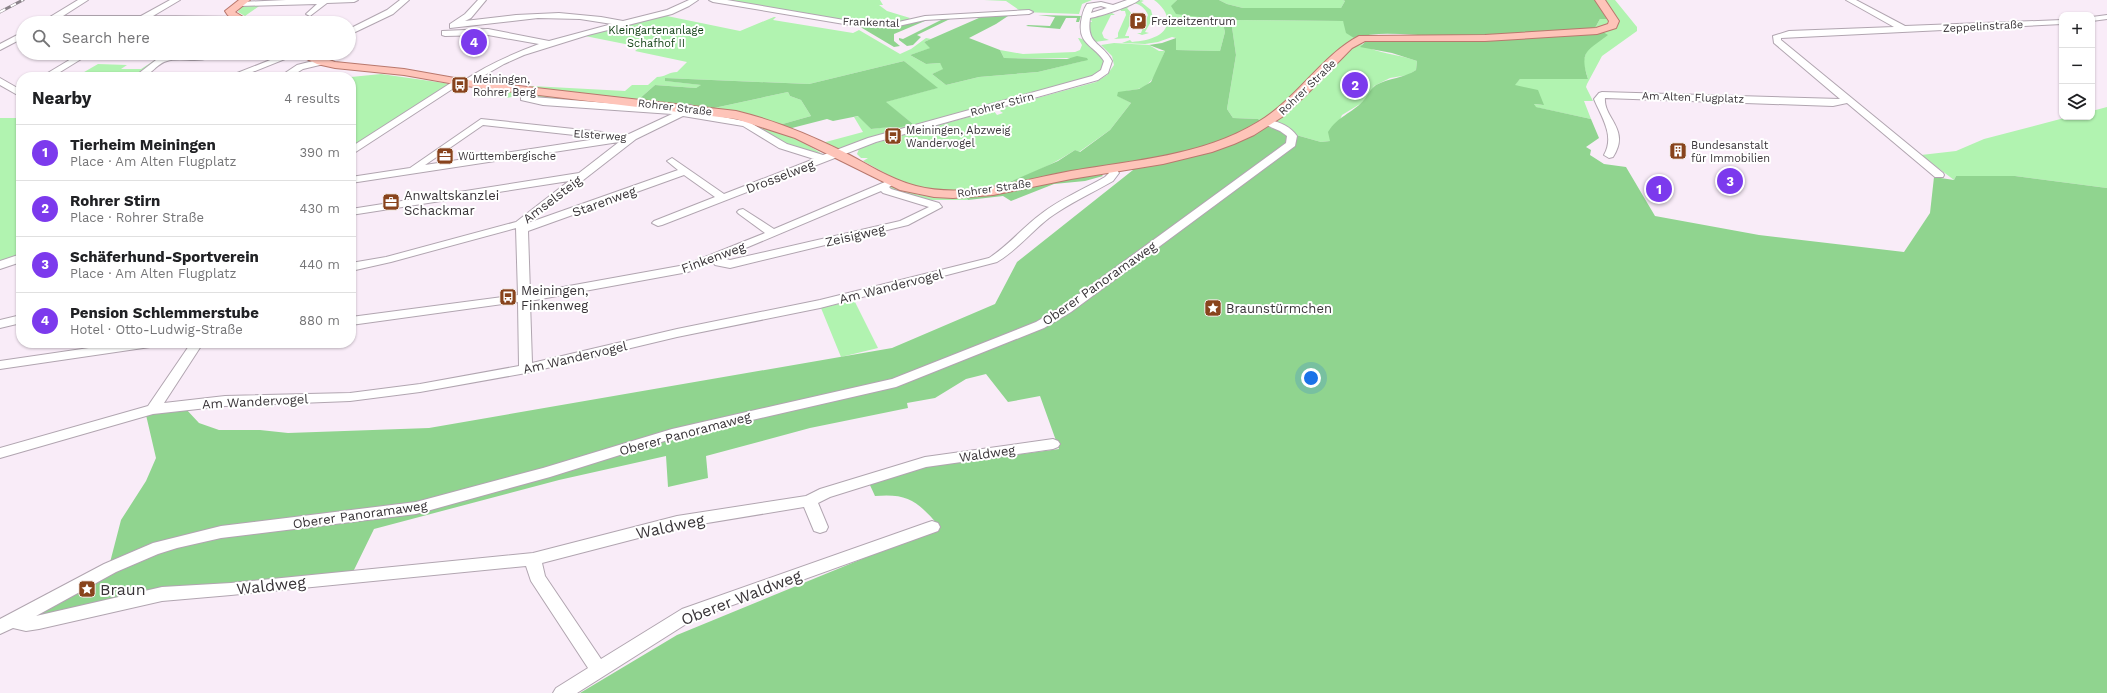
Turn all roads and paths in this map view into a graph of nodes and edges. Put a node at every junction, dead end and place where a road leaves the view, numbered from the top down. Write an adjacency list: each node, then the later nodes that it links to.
1 (176, 0): 17 (street)
2 (354, 0): 11 (street)
3 (405, 0): 25 (street)
4 (482, 0): 24 (street)
5 (694, 0): 23 (street)
6 (713, 0): 14 (street, Frankental)
7 (1135, 0): 48 (street, Rohrer Stirn)
8 (1600, 0): 45 (main road, Rohrer Straße)
9 (1850, 0): 26 (street)
10 (83, 1): 16 (street)
11 (325, 1): 12 (street); 15 (street)
12 (243, 2): 13 (main road)
13 (230, 11): 18 (street); 19 (main road)
14 (1029, 12)
15 (310, 14)
16 (56, 16)
17 (149, 16)
18 (223, 16)
19 (234, 16)
20 (2107, 17): 21 (street)
21 (2095, 19)
22 (2059, 22): 26 (street, Zeppelinstraße)
23 (624, 23): 24 (street); 28 (street)
24 (453, 26): 28 (street)
25 (356, 29)
26 (1904, 29): 42 (street)
27 (16, 39): 29 (street)
28 (548, 43): 40 (street)
29 (0, 47)
30 (75, 60): 35 (street)
31 (162, 60): 36 (street)
32 (277, 60): 37 (street)
33 (316, 60): 34 (main road, Rohrer Straße)
34 (321, 62): 38 (street); 40 (main road, Rohrer Straße)
35 (55, 72)
36 (145, 72)
37 (245, 72)
38 (292, 72)
39 (0, 81): 41 (street)
40 (462, 82): 44 (main road, Rohrer Straße); 47 (street)
41 (16, 91)
42 (1846, 97): 49 (street, Am Alten Flugplatz); 55 (street)
43 (524, 98): 44 (street)
44 (688, 111): 46 (street, Amselsteig); 48 (main road, Rohrer Straße); 50 (street, Rohrer Straße)
45 (1267, 122): 52 (main road, Rohrer Straße); 84 (street, Oberer Panoramaweg)
46 (632, 137): 53 (street, Elsterweg); 53 (street, Elsterweg); 56 (street, Amselsteig)
47 (356, 149)
48 (837, 154): 50 (street, Drosselweg); 58 (main road, Rohrer Straße)
49 (1609, 155)
50 (824, 159): 59 (street, Drosselweg)
51 (672, 161): 54 (street)
52 (1111, 168): 58 (main road, Rohrer Straße); 76 (street, Am Wandervogel)
53 (413, 170): 57 (street, Elsterweg)
54 (685, 171): 59 (street); 63 (street, Starenweg)
55 (1939, 175)
56 (583, 176): 60 (street); 63 (street, Amselsteig)
57 (356, 179)
58 (888, 184): 64 (street, Finkenweg); 65 (street, Zeisigweg)
59 (723, 198): 62 (street, Drosselweg)
60 (356, 211)
61 (743, 212): 64 (street)
62 (658, 223)
63 (521, 227): 68 (street, Amselsteig); 69 (street)
64 (773, 234): 65 (street, Finkenweg)
65 (716, 258): 69 (street, Finkenweg)
66 (16, 260): 67 (street)
67 (0, 265)
68 (356, 265)
69 (524, 298): 71 (street, Finkenweg); 76 (street)
70 (16, 319): 72 (street)
71 (356, 320)
72 (0, 324)
73 (116, 348): 75 (street)
74 (194, 348): 77 (street)
75 (0, 365)
76 (526, 369): 77 (street, Am Wandervogel)
77 (153, 410): 79 (street, Am Wandervogel)
78 (1053, 444): 80 (street, Waldweg)
79 (0, 453)
80 (809, 501): 81 (street); 83 (street, Waldweg)
81 (820, 527)
82 (932, 527): 85 (street, Oberer Waldweg)
83 (533, 559): 84 (street, Waldweg); 85 (street)
84 (6, 624)
85 (599, 670): 86 (street, Oberer Waldweg)
86 (562, 693)

